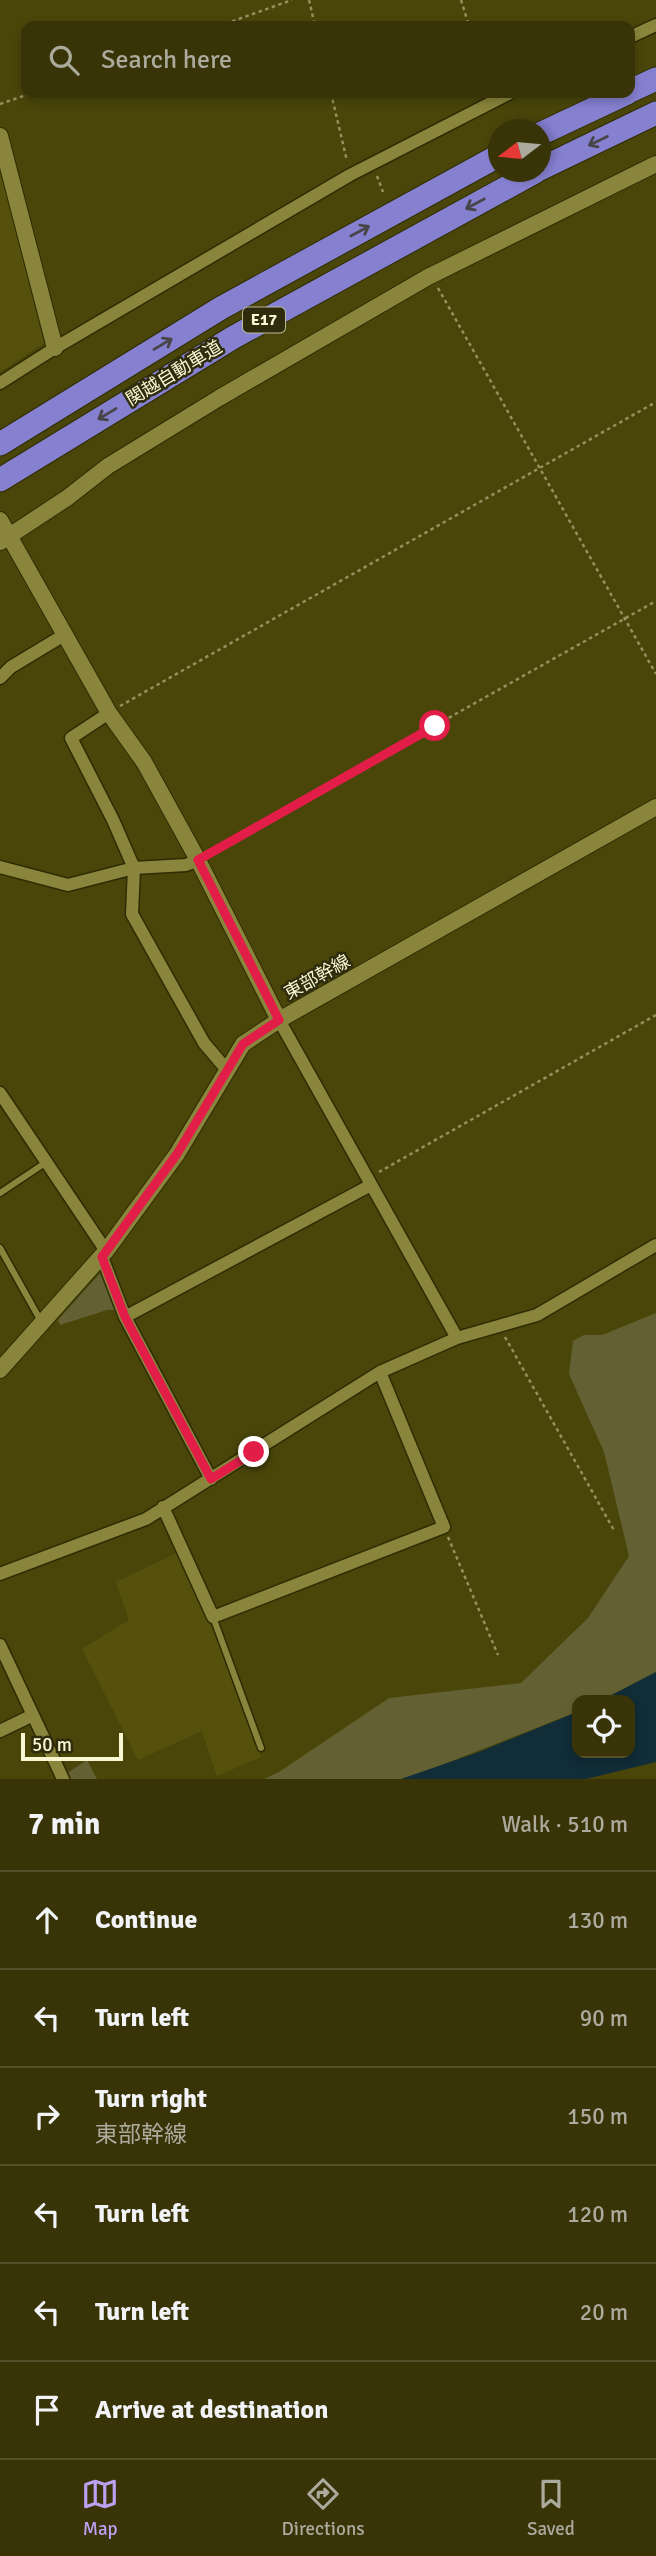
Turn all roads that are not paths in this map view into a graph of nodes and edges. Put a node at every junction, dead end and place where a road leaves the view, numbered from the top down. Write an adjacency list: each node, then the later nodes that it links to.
1 (656, 25): 2 (street)
2 (635, 35)
3 (656, 79): 4 (highway)
4 (635, 89)
5 (500, 98): 14 (street)
6 (616, 98): 8 (highway)
7 (656, 113): 11 (highway, one-way to 11)
8 (551, 129)
9 (0, 136): 14 (street)
10 (488, 162): 16 (highway, 関越自動車道 / E17, one-way to 10)
11 (551, 164)
12 (656, 164): 19 (street)
13 (517, 182): 17 (highway, 関越自動車道 / E17, one-way to 17)
14 (55, 348): 15 (street)
15 (0, 383)
16 (0, 444)
17 (0, 480)
18 (0, 520): 19 (street)
19 (4, 539): 20 (street)
20 (64, 635): 21 (street); 22 (street)
21 (0, 678)
22 (109, 713): 24 (street); 26 (street)
23 (656, 807): 27 (street, 東部幹線)
24 (198, 860): 26 (street); 27 (street)
25 (0, 867): 26 (street)
26 (134, 868): 28 (street)
27 (279, 1020): 28 (street, 東部幹線); 31 (street)
28 (227, 1070): 35 (street, 東部幹線)
29 (0, 1093): 30 (street)
30 (45, 1163): 32 (lane); 35 (street)
31 (369, 1182): 36 (street); 38 (street)
32 (0, 1193)
33 (656, 1245): 38 (street)
34 (0, 1248): 37 (lane)
35 (104, 1254): 36 (street); 37 (street, 東部幹線)
36 (125, 1317): 41 (street)
37 (43, 1324): 39 (street, 東部幹線)
38 (457, 1338): 40 (street)
39 (0, 1370)
40 (380, 1372): 41 (street); 44 (street)
41 (211, 1479): 42 (street)
42 (163, 1507): 43 (street); 44 (street)
43 (0, 1574)
44 (213, 1617): 48 (lane)
45 (0, 1645): 46 (street)
46 (33, 1715): 47 (street); 49 (street)
47 (0, 1731)
48 (261, 1748)
49 (63, 1779)

